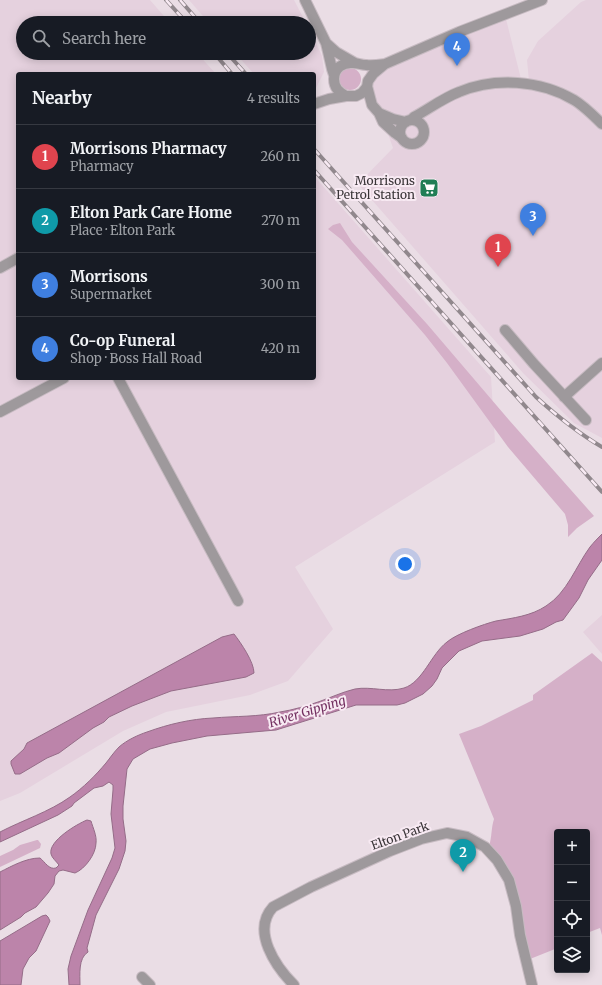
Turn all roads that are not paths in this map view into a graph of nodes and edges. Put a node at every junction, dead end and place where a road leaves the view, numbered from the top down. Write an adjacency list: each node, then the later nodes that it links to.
1 (305, 0): 3 (street)
2 (542, 0): 7 (street)
3 (313, 16)
4 (316, 23): 5 (street)
5 (326, 43): 6 (street); 8 (street)
6 (358, 64): 7 (street); 8 (street); 9 (street)
7 (384, 64): 9 (street)
8 (334, 78): 10 (street); 11 (street)
9 (368, 84): 10 (street); 13 (street)
10 (350, 96): 12 (street); 13 (street)
11 (316, 102)
12 (316, 103)
13 (372, 105): 15 (street)
14 (434, 106): 16 (street); 17 (street); 18 (street)
15 (379, 113): 16 (street); 19 (street)
16 (408, 121): 18 (street); 19 (street)
17 (602, 124)
18 (424, 131): 19 (street)
19 (402, 138)
20 (16, 259): 21 (street)
21 (0, 268)
22 (505, 330): 26 (street)
23 (602, 363): 26 (street)
24 (60, 380): 27 (street)
25 (119, 380): 29 (street)
26 (564, 396): 28 (street)
27 (0, 412)
28 (586, 420)
29 (238, 601)
30 (142, 977): 31 (street)
31 (150, 985)
32 (294, 985): 33 (street, Elton Park)
33 (532, 985)

